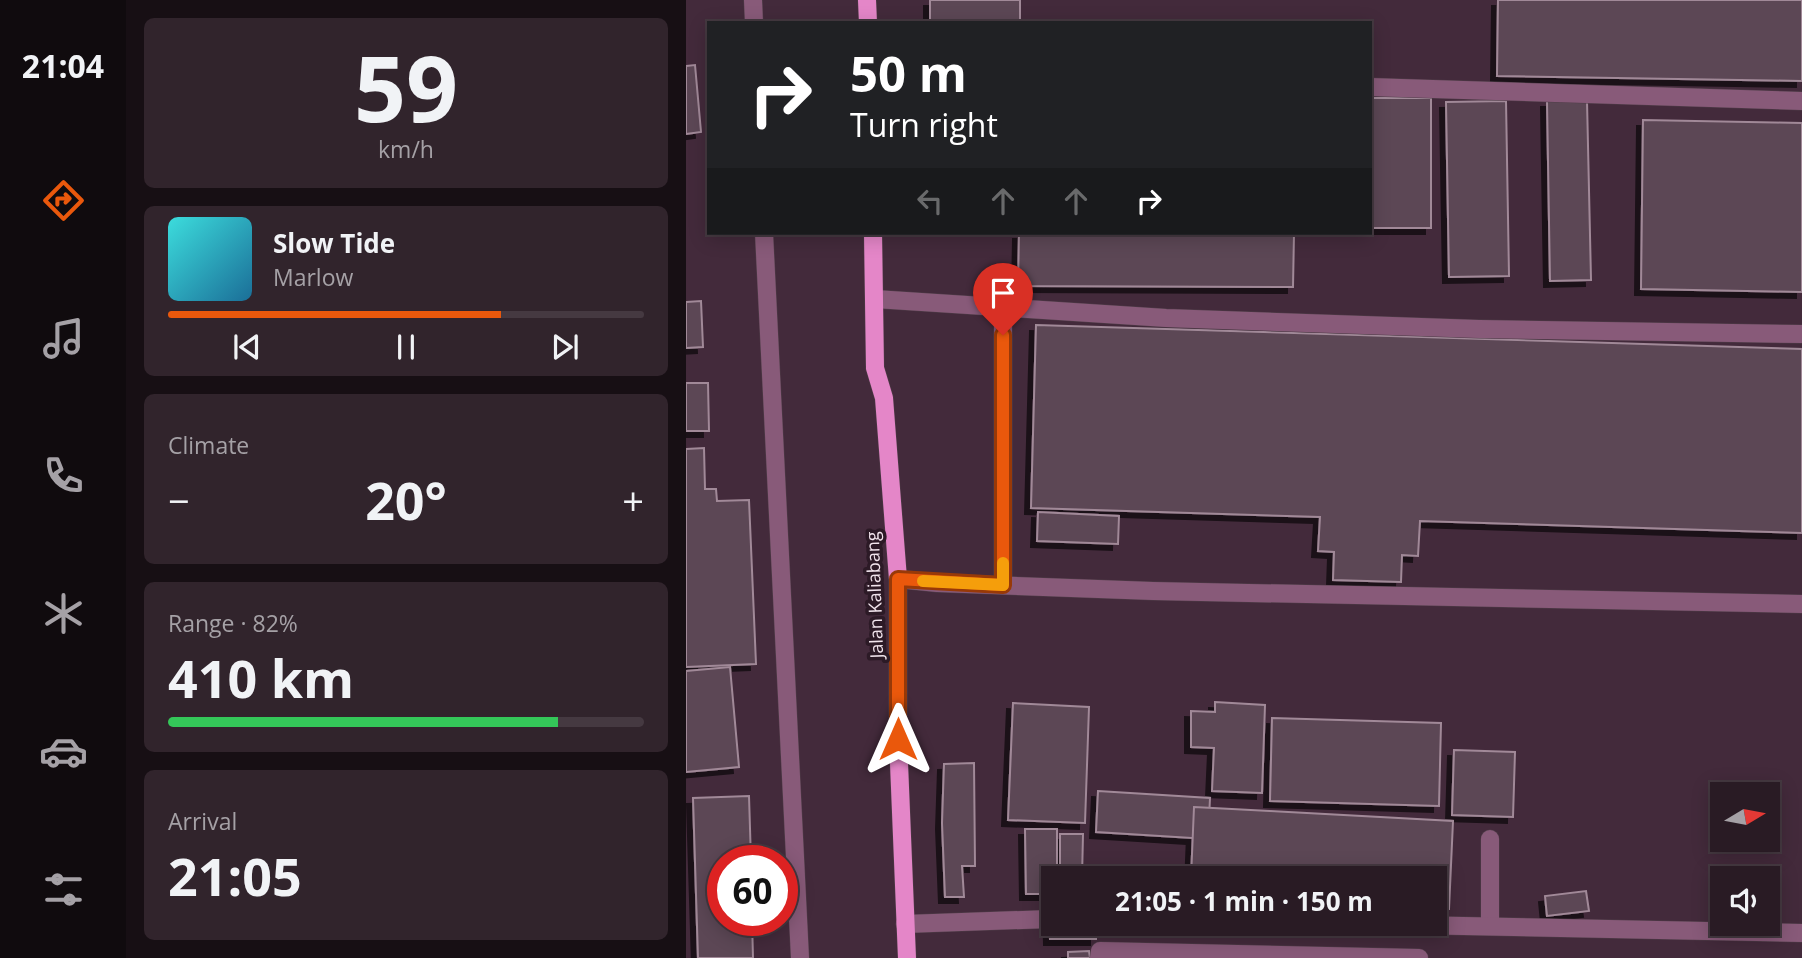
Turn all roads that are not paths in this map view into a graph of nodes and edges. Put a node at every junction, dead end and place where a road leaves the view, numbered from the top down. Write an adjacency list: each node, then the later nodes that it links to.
1 (753, 0): 3 (lane)
2 (867, 0): 4 (main road)
3 (754, 21)
4 (868, 21)
5 (1372, 87): 6 (lane)
6 (1802, 102)
7 (764, 235): 21 (lane)
8 (873, 235): 9 (main road, Jalan Kaliabang)
9 (875, 299): 10 (lane); 12 (main road, Jalan Kaliabang)
10 (1003, 307): 11 (lane); 13 (lane)
11 (1802, 334)
12 (898, 579): 13 (lane); 17 (main road, Jalan Kaliabang)
13 (1003, 585): 14 (lane)
14 (1802, 604)
15 (1490, 839): 19 (lane)
16 (1041, 919): 17 (lane)
17 (905, 924): 22 (main road, Jalan Kaliabang)
18 (1447, 925): 19 (lane)
19 (1490, 926): 20 (lane)
20 (1802, 933)
21 (800, 958)
22 (907, 958)
23 (1099, 958): 24 (lane)
24 (1419, 958)

